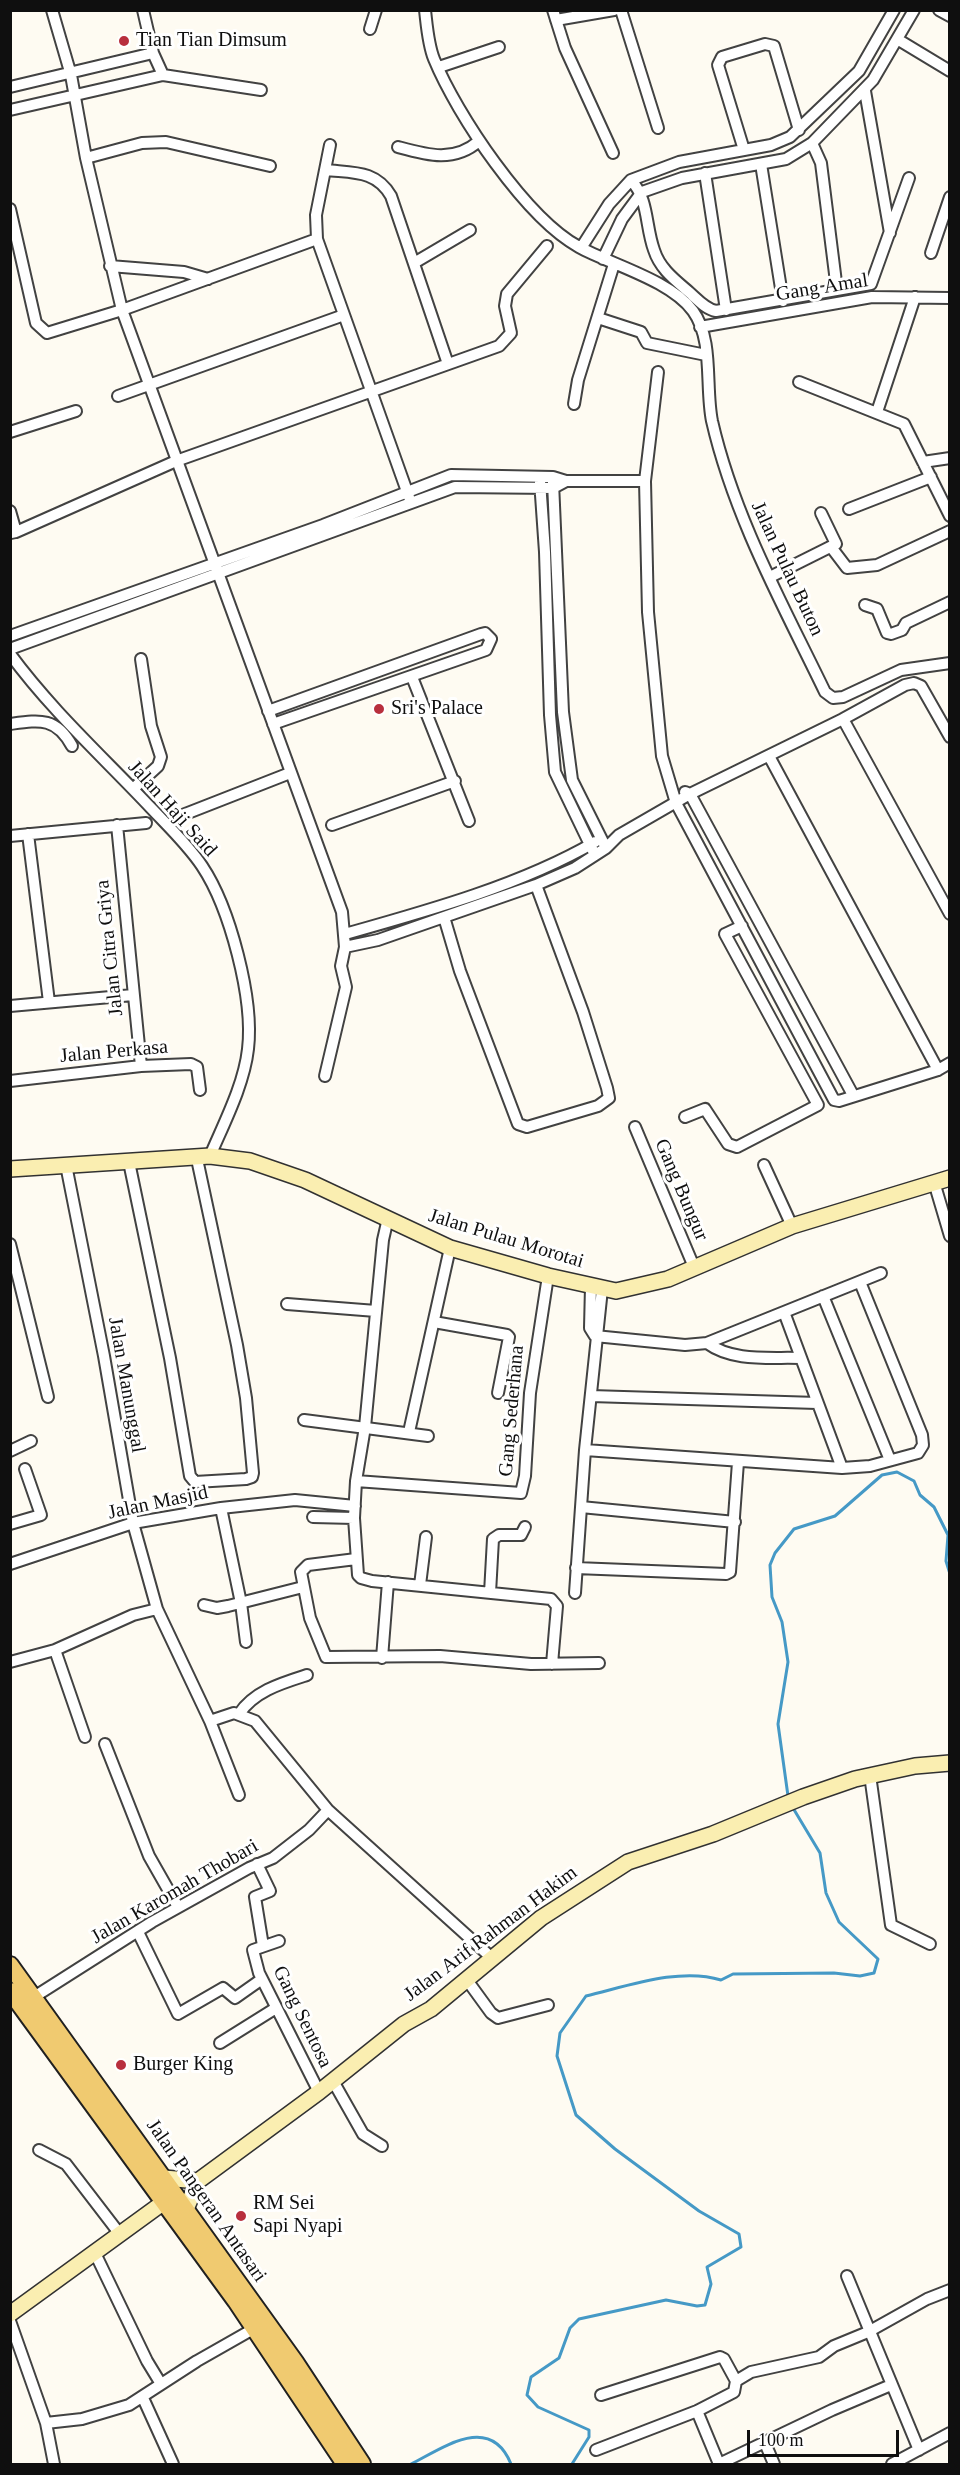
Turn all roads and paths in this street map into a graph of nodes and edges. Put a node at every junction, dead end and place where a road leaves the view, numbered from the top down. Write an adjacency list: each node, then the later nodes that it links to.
1 (52, 10): 18 (street)
2 (143, 10): 15 (street)
3 (376, 10): 12 (street)
4 (425, 10): 16 (street)
5 (614, 10): 10 (street)
6 (621, 10): 25 (street)
7 (894, 10): 26 (street)
8 (914, 10): 13 (street)
9 (939, 10): 11 (street)
10 (555, 15): 33 (street)
11 (950, 16)
12 (370, 29)
13 (897, 39): 17 (street); 22 (street)
14 (499, 47): 16 (street)
15 (153, 53): 18 (street); 19 (street)
16 (439, 67): 27 (street)
17 (950, 71)
18 (71, 75): 20 (street); 23 (street)
19 (163, 75): 21 (street); 23 (street)
20 (10, 87)
21 (261, 90)
22 (865, 91): 28 (street); 46 (street)
23 (76, 95): 24 (street); 34 (street)
24 (10, 110)
25 (658, 128)
26 (799, 129): 30 (street); 32 (street)
27 (479, 141): 31 (street); 49 (street)
28 (812, 144): 35 (street); 57 (street)
29 (330, 145): 38 (street)
30 (771, 145): 32 (street); 35 (street)
31 (398, 147)
32 (744, 150): 41 (street)
33 (613, 153)
34 (86, 158): 37 (street); 55 (street)
35 (776, 162): 36 (street)
36 (761, 164): 39 (street); 60 (street)
37 (270, 166)
38 (326, 170): 47 (street); 53 (street)
39 (705, 173): 42 (street); 62 (street)
40 (909, 178): 46 (street)
41 (631, 180): 42 (street); 49 (street)
42 (642, 192): 52 (street); 62 (street)
43 (950, 197): 51 (street)
44 (10, 209): 50 (street)
45 (470, 230): 53 (street)
46 (890, 234): 57 (street)
47 (317, 239): 56 (street); 63 (street)
48 (547, 246): 67 (street)
49 (580, 248): 52 (street)
50 (15, 250): 61 (street)
51 (931, 253)
52 (603, 259): 54 (street)
53 (414, 263): 67 (street)
54 (615, 264): 64 (street); 65 (street)
55 (110, 266): 56 (street); 61 (street)
56 (208, 279): 61 (street)
57 (837, 290): 60 (street)
58 (915, 297): 59 (street, Gang Amal); 65 (street, Gang Amal); 75 (street)
59 (950, 298)
60 (783, 301): 62 (street)
61 (122, 310): 70 (street)
62 (726, 310)
63 (344, 315): 70 (street); 71 (street)
64 (598, 318): 66 (street); 73 (street)
65 (700, 327): 66 (street, Jalan Pulau Buton)
66 (706, 355): 95 (street, Jalan Pulau Buton)
67 (448, 364): 71 (street)
68 (658, 372): 82 (street)
69 (798, 382): 75 (street)
70 (149, 383): 72 (street); 78 (street)
71 (370, 391): 78 (street); 85 (street)
72 (118, 396)
73 (574, 404)
74 (76, 411): 76 (street)
75 (877, 412): 79 (street)
76 (10, 432)
77 (950, 458): 79 (street)
78 (176, 461): 92 (street); 94 (street)
79 (923, 462): 81 (street)
80 (540, 476): 83 (street); 84 (street); 85 (street)
81 (931, 477): 87 (street); 90 (street)
82 (645, 481): 83 (street); 114 (street)
83 (553, 482): 84 (street); 124 (street)
84 (540, 488): 86 (street); 125 (street)
85 (407, 491): 86 (street); 94 (street)
86 (412, 503): 94 (street)
87 (849, 509)
88 (10, 511): 92 (street)
89 (821, 513): 93 (street)
90 (950, 516)
91 (950, 531): 93 (street)
92 (13, 533)
93 (831, 547): 95 (street)
94 (216, 568): 98 (street); 99 (street); 104 (street)
95 (770, 577): 102 (street, Jalan Pulau Buton)
96 (950, 602): 97 (street)
97 (865, 605)
98 (10, 636)
99 (10, 649)
100 (10, 654): 113 (street, Jalan Haji Said)
101 (141, 659): 113 (street)
102 (950, 663)
103 (412, 677): 104 (street); 107 (street); 112 (street)
104 (268, 711): 107 (street)
105 (843, 719): 108 (street); 110 (street); 127 (street)
106 (10, 724): 109 (street)
107 (273, 724): 111 (street)
108 (950, 737)
109 (72, 746)
110 (769, 756): 115 (street); 137 (street)
111 (290, 773): 117 (street); 130 (street)
112 (455, 781): 118 (street); 121 (street)
113 (133, 789): 146 (street, Jalan Haji Said)
114 (673, 789): 115 (street); 116 (street)
115 (690, 794): 116 (street); 141 (street)
116 (676, 803): 124 (street); 129 (street)
117 (175, 818)
118 (469, 821)
119 (146, 823): 120 (street)
120 (117, 825): 122 (street); 132 (street, Jalan Citra Griya)
121 (332, 825)
122 (28, 834): 123 (street); 133 (street)
123 (10, 836)
124 (604, 843): 125 (street)
125 (593, 850): 126 (street); 130 (street)
126 (536, 885): 128 (street); 128 (street)
127 (950, 914)
128 (444, 917): 131 (street)
129 (742, 926): 142 (street); 143 (street)
130 (345, 934): 131 (street)
131 (345, 946): 138 (street)
132 (133, 995): 133 (street); 136 (street, Jalan Citra Griya)
133 (49, 1002): 134 (street)
134 (10, 1006)
135 (950, 1063): 137 (street)
136 (141, 1066): 139 (street, Jalan Perkasa); 140 (street, Jalan Perkasa)
137 (938, 1070): 141 (street)
138 (325, 1076)
139 (10, 1081)
140 (200, 1090)
141 (853, 1095): 142 (street)
142 (834, 1100): 143 (street)
143 (818, 1105): 144 (street)
144 (685, 1117)
145 (634, 1127): 158 (street, Gang Bungur)
146 (204, 1157): 147 (street, Jalan Pulau Morotai); 147 (street); 153 (street, Jalan Pulau Morotai)
147 (129, 1162): 148 (street, Jalan Pulau Morotai)
148 (66, 1165): 150 (street, Jalan Pulau Morotai); 193 (street, Jalan Manunggal)
149 (764, 1166): 154 (street)
150 (10, 1169)
151 (950, 1178): 152 (street, Jalan Pulau Morotai)
152 (934, 1182): 154 (street, Jalan Pulau Morotai); 155 (street)
153 (387, 1218): 157 (street, Jalan Pulau Morotai); 165 (street)
154 (792, 1226): 158 (street, Jalan Pulau Morotai)
155 (950, 1236)
156 (10, 1244): 173 (street)
157 (450, 1248): 160 (street, Jalan Pulau Morotai); 167 (street)
158 (694, 1267): 162 (street, Jalan Pulau Morotai)
159 (881, 1273): 161 (street)
160 (548, 1276): 162 (street, Jalan Pulau Morotai); 186 (street, Gang Sederhana)
161 (860, 1282): 163 (street); 182 (street)
162 (596, 1288): 168 (street)
163 (823, 1296): 166 (street); 182 (street)
164 (287, 1304): 165 (street)
165 (376, 1311): 176 (street)
166 (784, 1312): 169 (street); 170 (street)
167 (434, 1322): 171 (street); 177 (street)
168 (595, 1336): 169 (street); 172 (street)
169 (707, 1343): 170 (street)
170 (801, 1358): 174 (street)
171 (498, 1393)
172 (591, 1396): 174 (street); 181 (street)
173 (48, 1397)
174 (817, 1403): 185 (street)
175 (304, 1420): 176 (street)
176 (365, 1427): 177 (street); 186 (street)
177 (409, 1432): 178 (street)
178 (428, 1436)
179 (31, 1441): 180 (street)
180 (10, 1450)
181 (585, 1450): 183 (street); 188 (street)
182 (890, 1460): 185 (street)
183 (738, 1462): 185 (street); 192 (street)
184 (25, 1468): 194 (street)
185 (842, 1468)
186 (356, 1480): 187 (street)
187 (355, 1506): 189 (street); 191 (street)
188 (581, 1507): 192 (street); 199 (street)
189 (221, 1508): 193 (street, Jalan Masjid); 205 (street, Jalan Masjid)
190 (313, 1517): 191 (street)
191 (354, 1518): 197 (street)
192 (735, 1522): 199 (street)
193 (133, 1523): 198 (street, Jalan Masjid); 207 (street, Jalan Manunggal)
194 (10, 1524)
195 (525, 1527): 203 (street)
196 (426, 1538): 201 (street)
197 (356, 1559): 200 (street); 202 (street)
198 (10, 1564)
199 (576, 1568): 204 (street)
200 (388, 1582): 201 (street); 210 (street)
201 (420, 1585): 203 (street)
202 (303, 1587): 205 (street); 210 (street)
203 (490, 1593): 213 (street)
204 (575, 1593)
205 (241, 1603): 206 (street); 208 (street, Jalan Masjid)
206 (204, 1605)
207 (157, 1609): 209 (street); 216 (street, Jalan Manunggal)
208 (246, 1642)
209 (55, 1650): 211 (street); 217 (street)
210 (382, 1658): 213 (street)
211 (10, 1662)
212 (599, 1663): 213 (street)
213 (552, 1664)
214 (307, 1675): 215 (street)
215 (239, 1714): 216 (street); 222 (street)
216 (210, 1721): 221 (street, Jalan Manunggal)
217 (85, 1737)
218 (105, 1744): 224 (street)
219 (950, 1763): 220 (street, Jalan Arif Rahman Hakim)
220 (870, 1775): 227 (street); 229 (street, Jalan Arif Rahman Hakim)
221 (239, 1795)
222 (328, 1810): 223 (street, Jalan Karomah Thobari); 229 (street)
223 (256, 1864): 224 (street, Jalan Karomah Thobari); 228 (street)
224 (178, 1907): 225 (street, Jalan Karomah Thobari)
225 (138, 1932): 231 (street); 234 (street, Jalan Karomah Thobari)
226 (279, 1941): 228 (street, Gang Sentosa)
227 (930, 1944)
228 (262, 1946): 231 (street, Gang Sentosa)
229 (492, 1959): 232 (street, Jalan Arif Rahman Hakim)
230 (10, 1965): 234 (main road, Jalan Pangeran Antasari)
231 (262, 1979): 236 (street, Gang Sentosa)
232 (467, 1980): 235 (street); 238 (street, Jalan Arif Rahman Hakim)
233 (10, 1991): 244 (main road, Jalan Pangeran Antasari)
234 (34, 1997): 242 (main road, Jalan Pangeran Antasari)
235 (548, 2005)
236 (276, 2008): 237 (street); 239 (street, Gang Sentosa)
237 (220, 2043)
238 (333, 2081): 239 (street, Jalan Arif Rahman Hakim); 240 (street)
239 (319, 2092): 243 (street, Jalan Arif Rahman Hakim)
240 (382, 2146)
241 (39, 2150): 246 (street)
242 (164, 2178): 243 (street); 245 (main road, Jalan Pangeran Antasari)
243 (198, 2181): 245 (street)
244 (164, 2202): 246 (street); 252 (main road, Jalan Pangeran Antasari)
245 (186, 2209): 263 (main road, Jalan Pangeran Antasari)
246 (119, 2233): 247 (street)
247 (94, 2251): 250 (street); 255 (street)
248 (847, 2276): 253 (street)
249 (950, 2290): 253 (street)
250 (10, 2314)
251 (10, 2321): 260 (street)
252 (255, 2328): 255 (street); 263 (main road, Jalan Pangeran Antasari)
253 (868, 2332): 254 (street); 256 (street)
254 (736, 2381): 257 (street); 259 (street)
255 (161, 2384): 258 (street)
256 (891, 2385): 262 (street); 265 (street)
257 (601, 2395)
258 (142, 2398): 260 (street); 267 (street)
259 (697, 2411): 264 (street); 270 (street)
260 (46, 2423): 266 (street)
261 (950, 2433): 265 (street)
262 (765, 2443): 270 (street); 271 (street)
263 (341, 2444): 268 (main road, Jalan Pangeran Antasari); 269 (main road, Jalan Pangeran Antasari)
264 (596, 2450)
265 (919, 2450): 272 (street)
266 (54, 2464)
267 (174, 2464)
268 (345, 2464)
269 (362, 2464)
270 (719, 2464)
271 (774, 2464)
272 (892, 2464)

